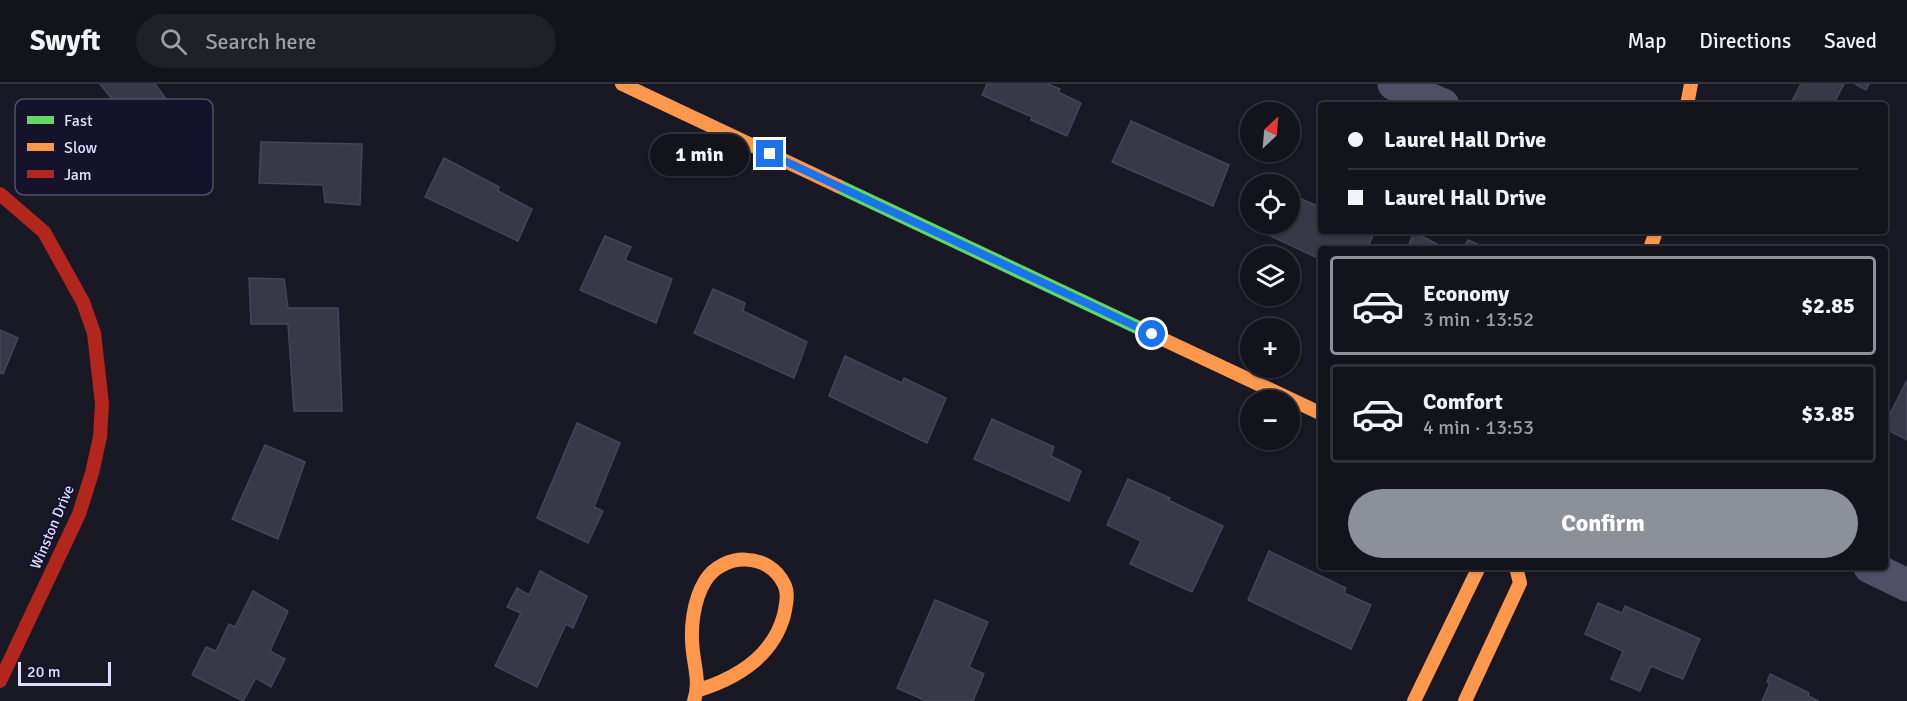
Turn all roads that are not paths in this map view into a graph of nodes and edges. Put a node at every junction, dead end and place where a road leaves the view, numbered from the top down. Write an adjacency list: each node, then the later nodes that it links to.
1 (622, 84): 7 (street)
2 (1394, 84): 4 (street)
3 (1691, 84): 5 (street)
4 (1436, 102)
5 (1688, 102)
6 (0, 194): 12 (street, Winston Drive)
7 (1318, 412)
8 (1478, 570): 14 (street)
9 (1517, 570): 15 (street)
10 (1876, 570): 11 (street)
11 (1907, 585)
12 (0, 681)
13 (696, 695): 13 (street)
14 (1414, 701)
15 (1465, 701)

